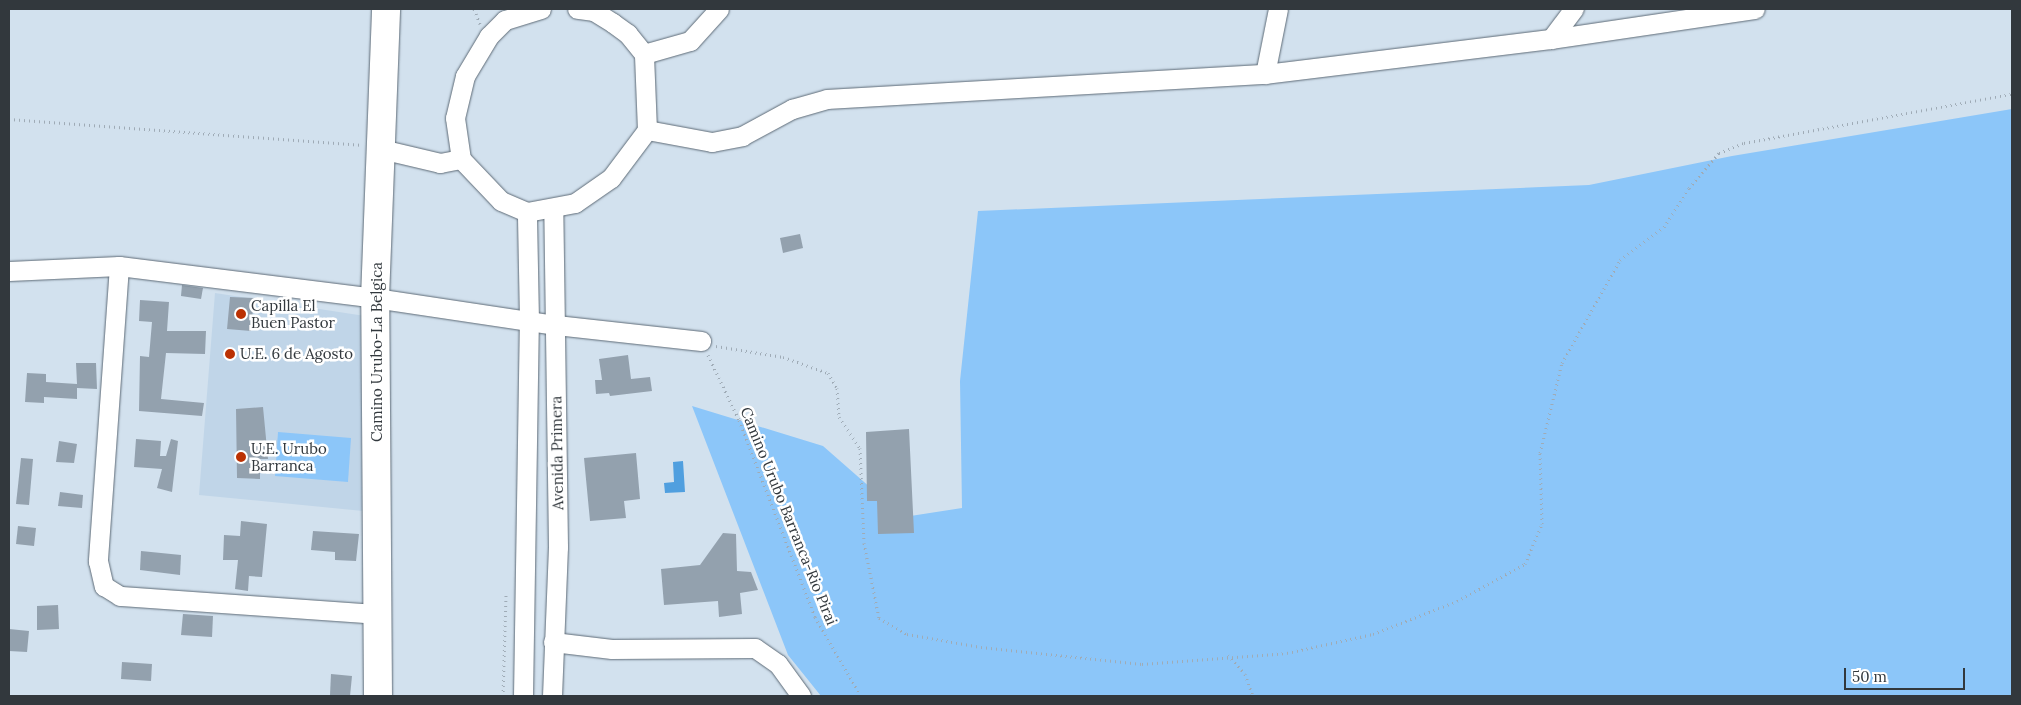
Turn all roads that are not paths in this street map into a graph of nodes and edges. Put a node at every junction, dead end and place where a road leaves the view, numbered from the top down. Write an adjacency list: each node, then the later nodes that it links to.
1 (386, 9): 12 (main road, Camino Urubo-La Belgica)
2 (541, 9): 13 (street)
3 (577, 9): 9 (street)
4 (719, 9): 9 (street)
5 (1278, 9): 10 (street)
6 (1574, 9): 8 (street)
7 (1755, 9): 8 (street)
8 (1551, 39): 10 (street)
9 (644, 54): 11 (street)
10 (1265, 74): 11 (street)
11 (647, 130): 14 (street)
12 (370, 147): 13 (street); 18 (main road, Camino Urubo-La Belgica)
13 (461, 160): 15 (street)
14 (554, 209): 15 (street); 20 (street, Avenida Primera)
15 (527, 212): 19 (street, Avenida Primera)
16 (119, 266): 17 (street); 18 (street); 22 (street)
17 (9, 271)
18 (375, 298): 19 (street); 22 (main road, Camino Urubo-La Belgica)
19 (529, 321): 20 (street); 25 (street, Avenida Primera)
20 (556, 325): 21 (street); 23 (street, Avenida Primera)
21 (701, 341)
22 (380, 614): 24 (main road, Camino Urubo-La Belgica)
23 (553, 642): 26 (street, Avenida Primera); 27 (street)
24 (378, 696)
25 (523, 696)
26 (552, 696)
27 (801, 696)

